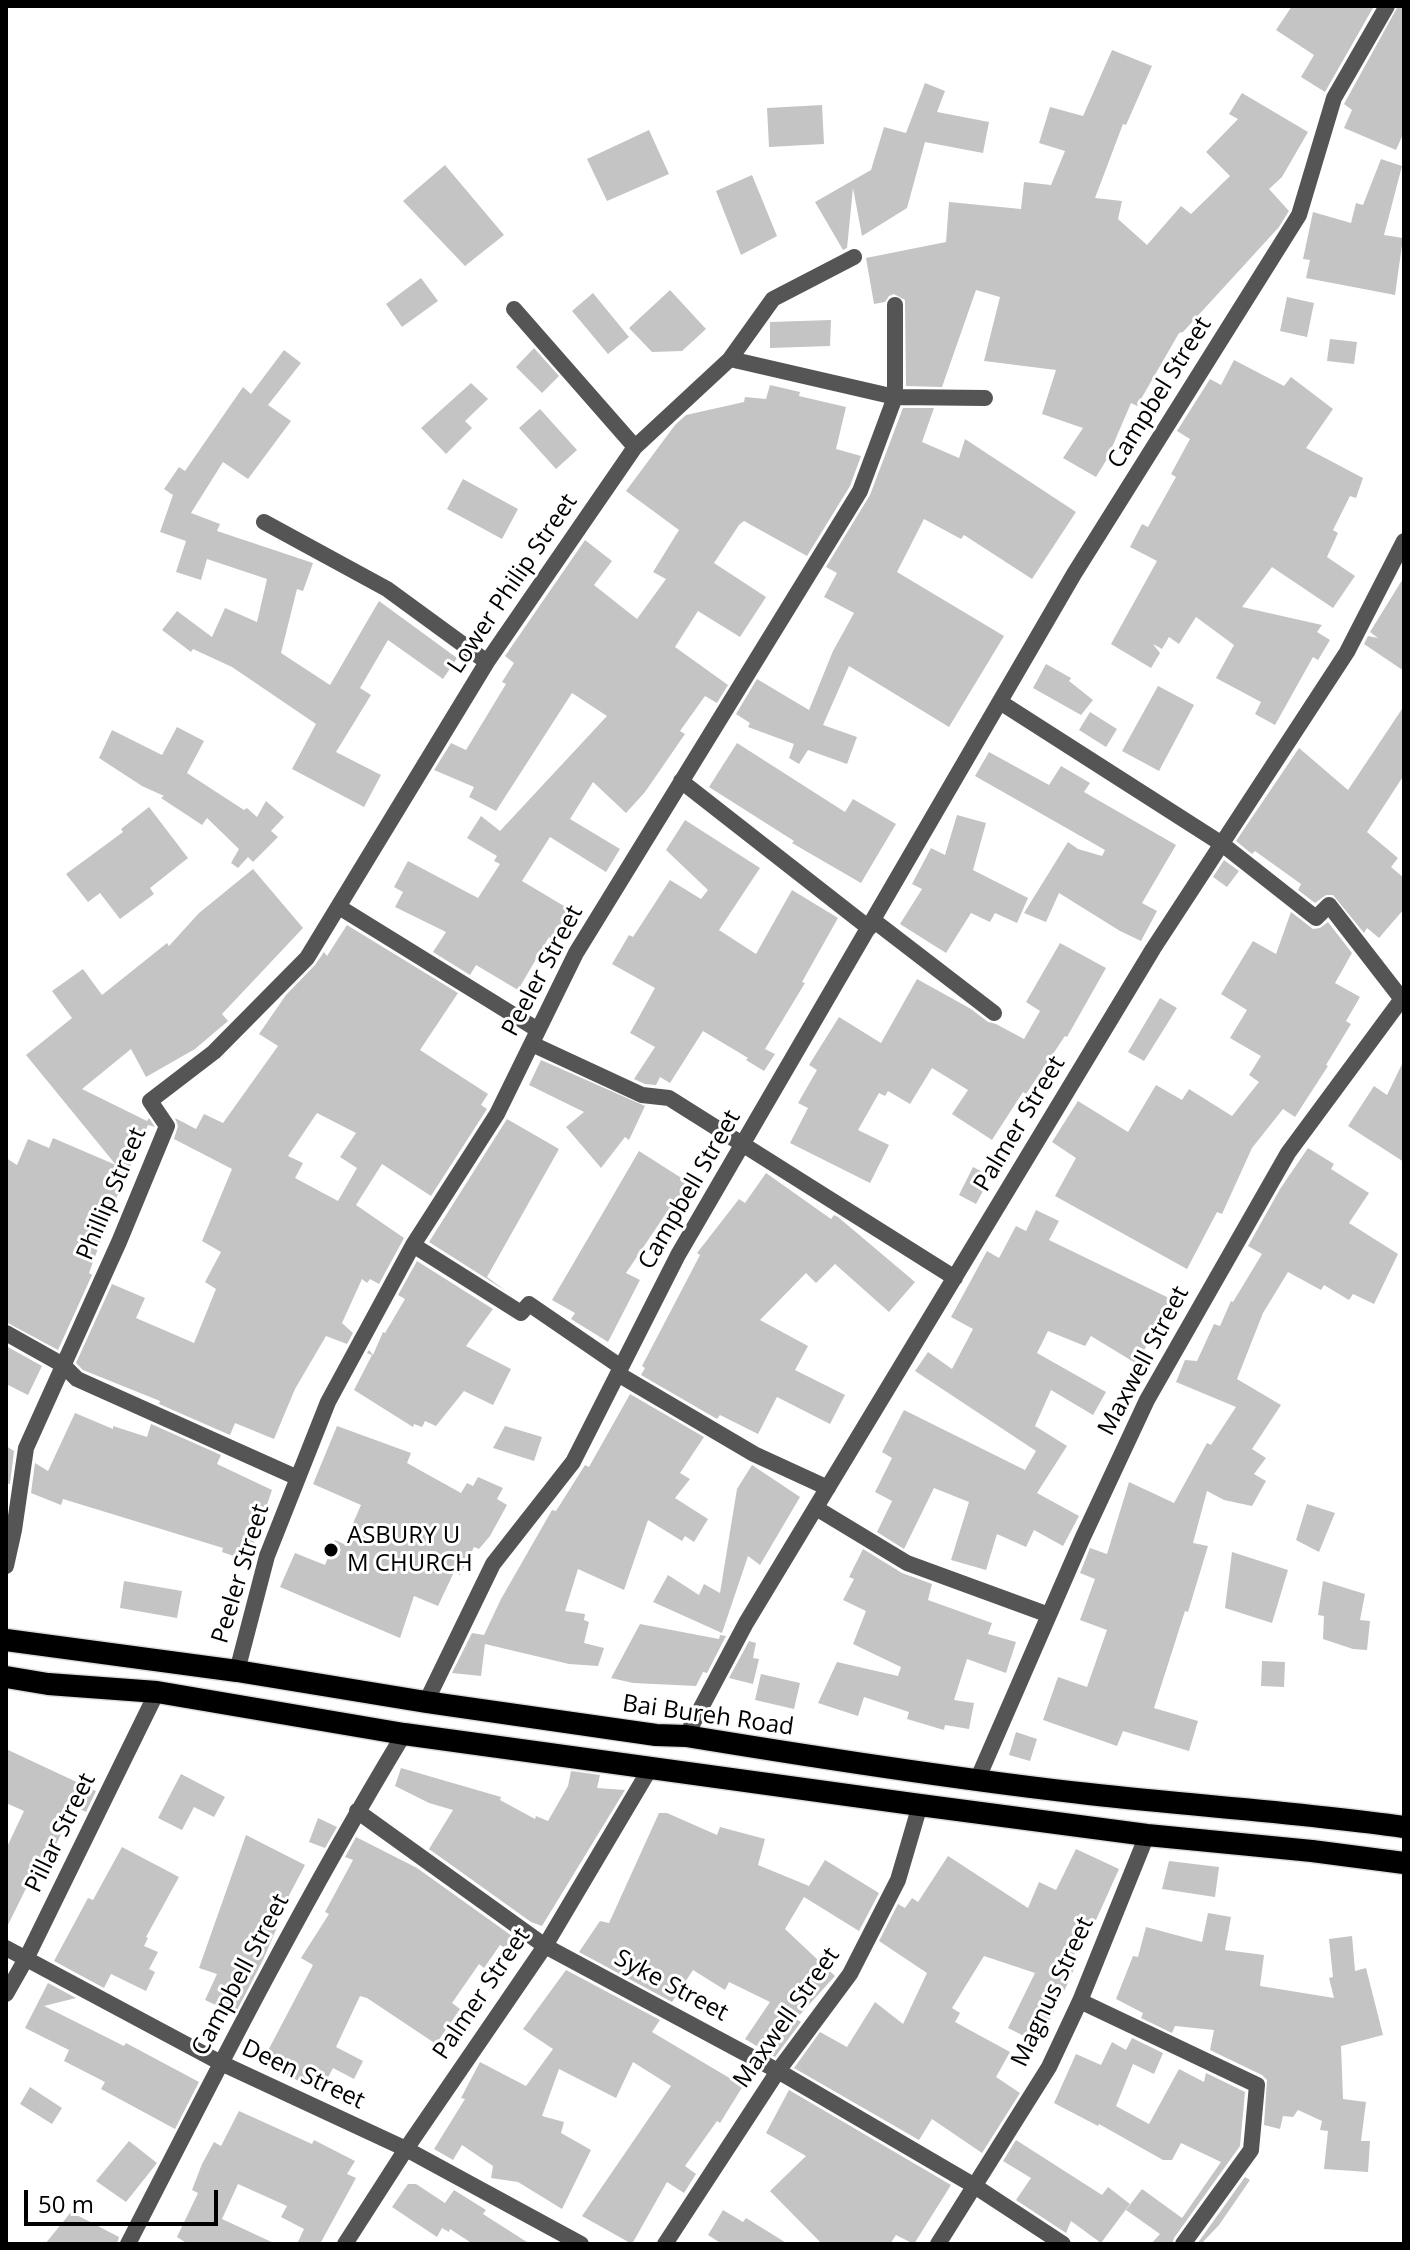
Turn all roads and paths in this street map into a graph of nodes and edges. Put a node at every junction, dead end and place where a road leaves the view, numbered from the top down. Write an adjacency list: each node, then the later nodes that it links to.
1 (1387, 6): 12 (street, Campbel Street)
2 (854, 257): 5 (street, Lower Philip Street)
3 (895, 305): 6 (street, Peeler Street)
4 (514, 309): 8 (street)
5 (730, 359): 6 (street); 8 (street, Lower Philip Street)
6 (895, 397): 7 (street); 13 (street, Peeler Street)
7 (985, 398)
8 (633, 449): 11 (street, Lower Philip Street)
9 (264, 522): 11 (street)
10 (1404, 541): 14 (street, Palmer Street)
11 (487, 662): 15 (street, Lower Philip Street)
12 (1000, 702): 14 (street); 16 (street, Campbell Street)
13 (681, 781): 16 (street); 19 (street, Peeler Street)
14 (1222, 844): 17 (street); 22 (street, Palmer Street)
15 (339, 907): 19 (street); 24 (street, Phillip Street)
16 (871, 924): 18 (street); 20 (street, Campbell Street)
17 (1403, 997): 31 (street, Maxwell Street)
18 (994, 1013)
19 (535, 1037): 20 (street); 21 (street, Peeler Street)
20 (742, 1145): 22 (street); 25 (street, Campbell Street)
21 (413, 1245): 25 (street); 26 (street, Peeler Street)
22 (955, 1278): 27 (street, Palmer Street)
23 (6, 1333): 24 (street)
24 (63, 1365): 26 (street); 29 (street, Phillip Street)
25 (620, 1370): 27 (street); 36 (street, Campbell Street)
26 (298, 1478): 33 (street, Peeler Street)
27 (828, 1488): 28 (street, Palmer Street)
28 (816, 1508): 31 (street); 38 (street, Palmer Street)
29 (10, 1529): 30 (street, Phillip Street)
30 (6, 1566)
31 (1049, 1615): 40 (street, Maxwell Street)
32 (6, 1640): 33 (highway, Bai Bureh Road)
33 (237, 1671): 36 (highway, Bai Bureh Road)
34 (6, 1677): 35 (highway)
35 (157, 1692): 37 (highway); 48 (street, Pillar Street)
36 (426, 1702): 38 (highway, Bai Bureh Road)
37 (404, 1734): 39 (highway); 42 (street, Campbell Street)
38 (686, 1736): 40 (highway, Bai Bureh Road)
39 (651, 1767): 41 (highway); 46 (street, Palmer Street)
40 (978, 1778): 43 (highway, Bai Bureh Road)
41 (920, 1805): 44 (highway); 52 (street, Maxwell Street)
42 (357, 1811): 46 (street, Syke Street); 51 (street, Campbell Street)
43 (1404, 1827)
44 (1147, 1835): 45 (highway); 50 (street, Magnus Street)
45 (1404, 1863)
46 (545, 1946): 52 (street, Syke Street); 53 (street, Palmer Street)
47 (6, 1948): 48 (street, Deen Street)
48 (27, 1957): 49 (street, Pillar Street); 51 (street, Deen Street)
49 (6, 1994)
50 (1080, 2001): 54 (street, Magnus Street); 61 (street)
51 (221, 2063): 53 (street, Deen Street); 55 (street, Campbell Street)
52 (778, 2071): 54 (street, Syke Street); 58 (street, Maxwell Street)
53 (406, 2149): 56 (street, Palmer Street); 57 (street, Deen Street)
54 (973, 2185): 59 (street, Magnus Street); 60 (street, Syke Street)
55 (128, 2244)
56 (345, 2244)
57 (581, 2244)
58 (665, 2244)
59 (938, 2244)
60 (1063, 2244)
61 (1183, 2244)

